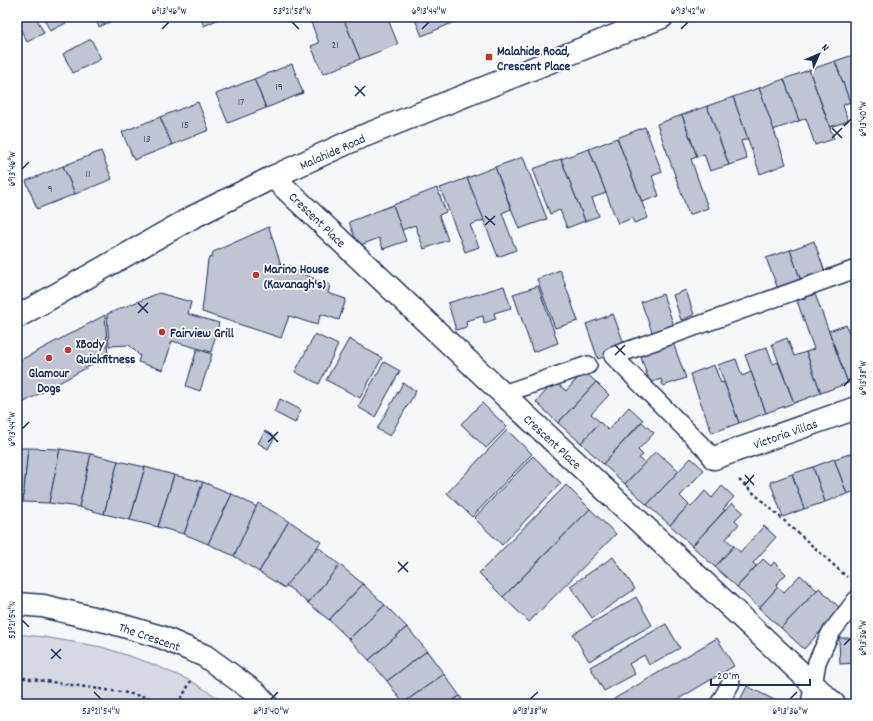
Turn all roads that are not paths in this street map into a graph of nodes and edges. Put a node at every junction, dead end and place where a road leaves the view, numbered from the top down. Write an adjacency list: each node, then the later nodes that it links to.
1 (662, 17): 2 (street, Malahide Road)
2 (273, 176): 4 (street, Malahide Road); 6 (street, Crescent Place)
3 (856, 269): 8 (lane)
4 (17, 317)
5 (588, 365): 6 (lane)
6 (503, 394): 12 (street, Crescent Place)
7 (856, 408): 8 (street, Victoria Villas)
8 (714, 458)
9 (856, 600): 12 (lane)
10 (17, 604): 13 (street, The Crescent)
11 (731, 684): 14 (lane)
12 (812, 694): 15 (street, Crescent Place)
13 (266, 704)
14 (719, 704)
15 (834, 704)

